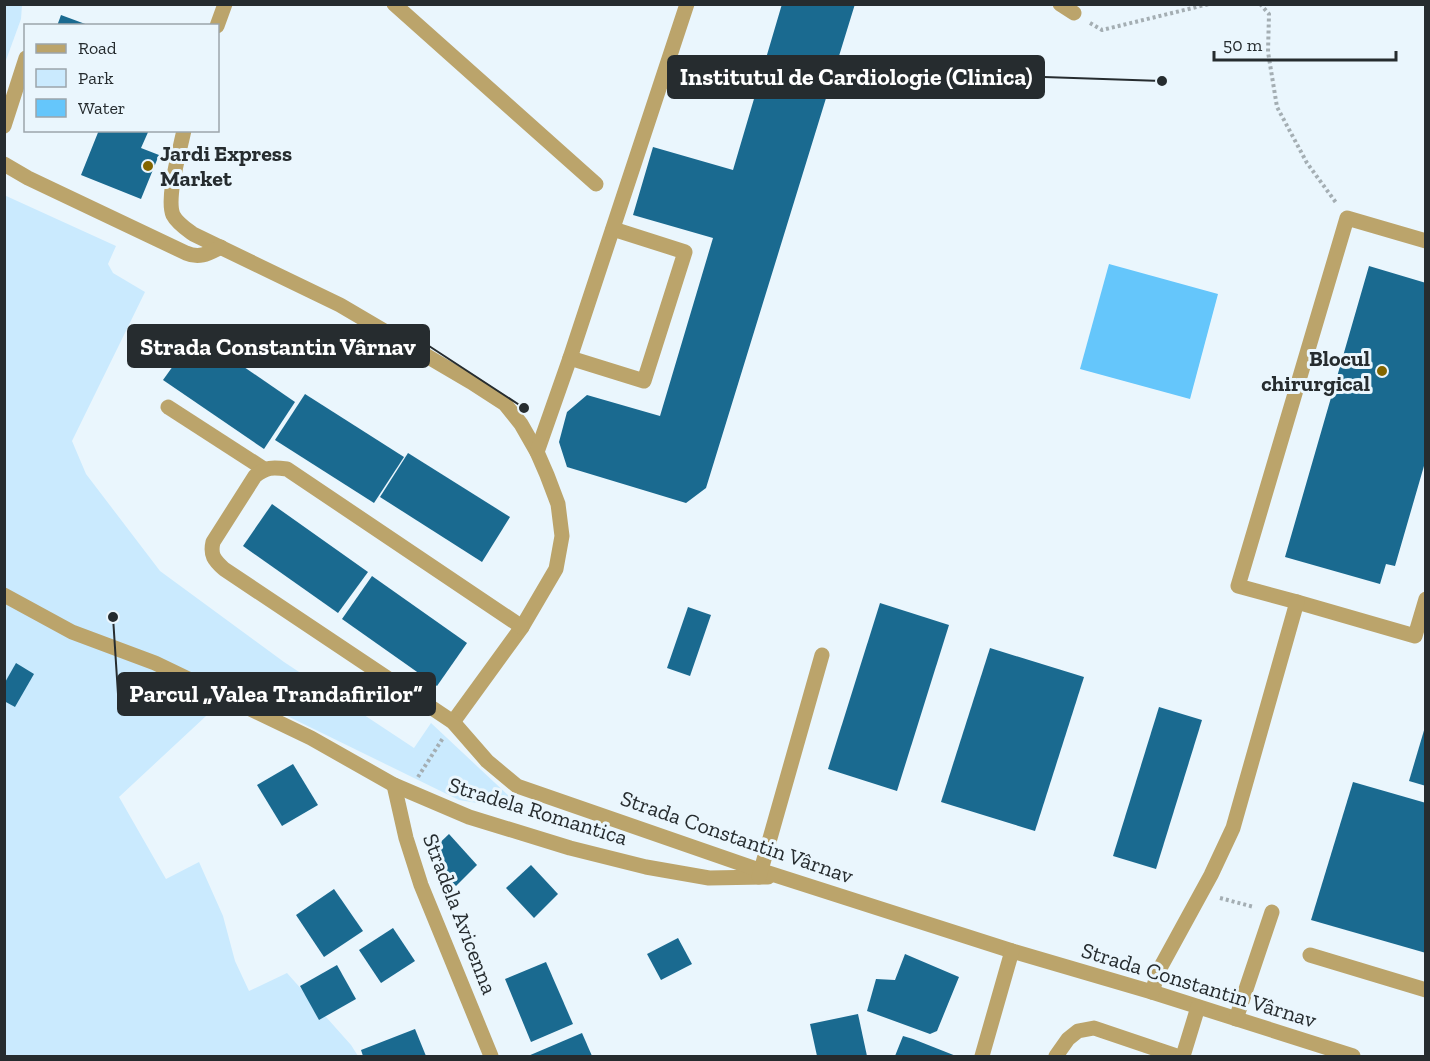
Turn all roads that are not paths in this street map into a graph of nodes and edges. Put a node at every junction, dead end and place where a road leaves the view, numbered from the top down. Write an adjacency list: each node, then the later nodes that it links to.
1 (225, 4): 6 (street)
2 (394, 4): 11 (street)
3 (687, 4): 12 (street)
4 (1060, 4): 5 (street)
5 (1074, 13)
6 (218, 24)
7 (24, 64): 8 (street)
8 (4, 126)
9 (184, 132): 14 (street)
10 (4, 164): 14 (street)
11 (596, 184)
12 (613, 229): 15 (street); 15 (street)
13 (1425, 241): 21 (street)
14 (221, 247): 17 (street)
15 (570, 358): 17 (street)
16 (168, 407): 18 (street)
17 (537, 452): 22 (street)
18 (264, 470): 22 (street); 24 (street, Strada Constantin Vârnav)
19 (4, 595): 25 (street, Stradela Romantica)
20 (1425, 599): 21 (street)
21 (1297, 602): 32 (street)
22 (522, 627): 24 (street)
23 (822, 655): 26 (street)
24 (453, 722): 26 (street, Strada Constantin Vârnav)
25 (394, 785): 26 (street, Stradela Romantica); 36 (street, Stradela Avicenna)
26 (760, 874): 27 (street, Stradela Romantica)
27 (780, 877): 29 (street, Strada Constantin Vârnav)
28 (1272, 912): 34 (street)
29 (1012, 951): 32 (street, Strada Constantin Vârnav); 37 (street)
30 (1310, 955): 31 (street)
31 (1425, 990)
32 (1152, 992): 33 (street, Strada Constantin Vârnav)
33 (1198, 1007): 34 (street, Strada Constantin Vârnav); 40 (street)
34 (1236, 1019): 35 (street, Strada Constantin Vârnav)
35 (1331, 1053): 41 (street, Strada Constantin Vârnav)
36 (491, 1056)
37 (982, 1056)
38 (1056, 1056): 39 (street)
39 (1177, 1056)
40 (1183, 1056)
41 (1353, 1056)

